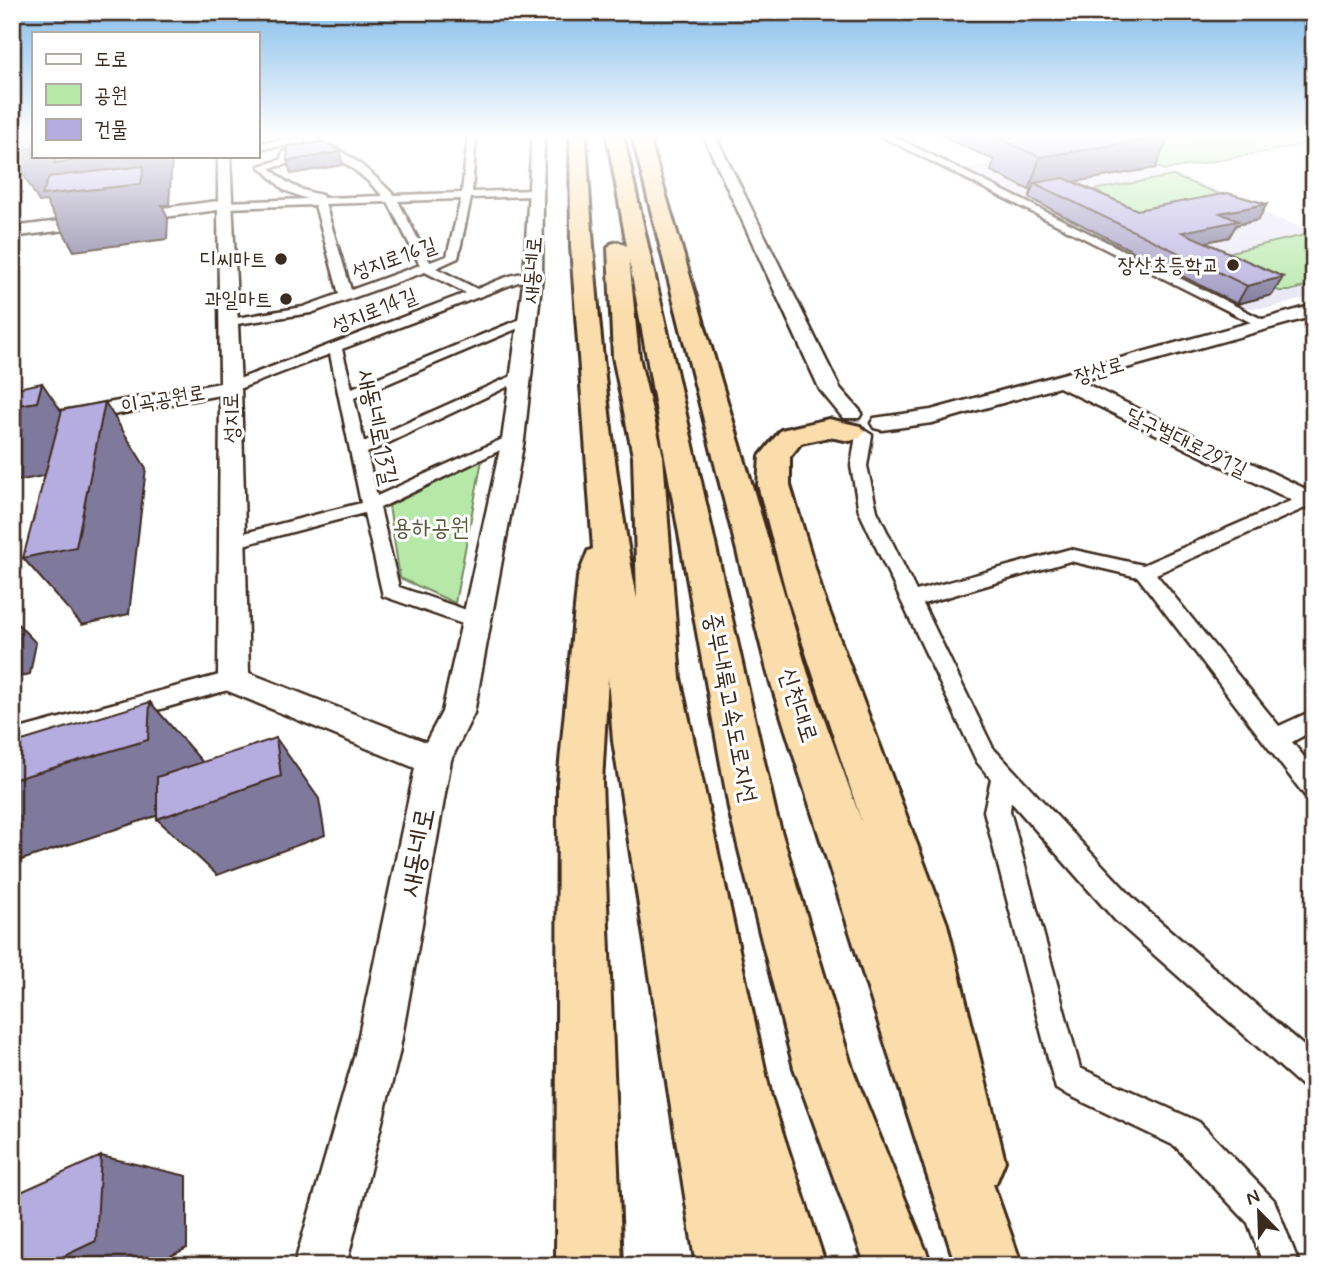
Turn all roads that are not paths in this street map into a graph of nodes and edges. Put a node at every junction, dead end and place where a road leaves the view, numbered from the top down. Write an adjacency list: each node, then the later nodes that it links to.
1 (225, 195): 16 (street, 성지로)
2 (300, 195): 14 (street)
3 (332, 195): 14 (street)
4 (386, 195): 15 (street)
5 (498, 195): 13 (street)
6 (536, 195): 19 (street, 새동네로)
7 (580, 195): 37 (highway)
8 (608, 195): 53 (highway)
9 (627, 195): 54 (highway, 중부내륙고속도로지선)
10 (656, 195): 55 (highway, 신천대로)
11 (738, 195): 32 (street)
12 (1004, 195): 25 (street)
13 (467, 196): 15 (street); 18 (street, 성지로16길)
14 (318, 199): 15 (street); 16 (street); 21 (street)
15 (393, 199): 18 (street)
16 (225, 205): 17 (street); 24 (street, 성지로)
17 (12, 232)
18 (427, 268): 20 (street); 21 (street, 성지로16길)
19 (533, 276): 20 (street, 성지로14길); 23 (street, 새동네로)
20 (476, 293): 26 (street, 성지로14길)
21 (346, 295): 24 (street, 성지로16길)
22 (1314, 310): 25 (street, 장산로)
23 (528, 321): 27 (street, 새동네로); 30 (street, 새동네로)
24 (229, 323): 29 (street, 성지로)
25 (1263, 323): 28 (street, 장산로)
26 (335, 347): 29 (street, 성지로14길); 30 (street, 새동네로13길)
27 (521, 377): 33 (street, 새동네로); 34 (street)
28 (1060, 380): 32 (street, 장산로); 35 (street, 달구벌대로291길)
29 (231, 387): 31 (street, 이곡공원로); 38 (street, 성지로)
30 (346, 396): 34 (street, 새동네로13길)
31 (12, 426)
32 (862, 426): 40 (street); 56 (highway)
33 (513, 440): 36 (street); 41 (street, 새동네로)
34 (358, 451): 36 (street, 새동네로13길)
35 (1311, 501): 39 (street)
36 (370, 506): 38 (street); 41 (street, 새동네로13길)
37 (607, 527): 51 (highway); 52 (highway)
38 (232, 542): 42 (street, 성지로)
39 (1143, 572): 40 (street); 44 (street)
40 (909, 600): 47 (street)
41 (477, 621): 46 (street, 새동네로)
42 (233, 680): 45 (street); 46 (street)
43 (1314, 719): 44 (street)
44 (1275, 739): 48 (street)
45 (12, 741)
46 (434, 760): 50 (street, 새동네로)
47 (1004, 777): 49 (street); 57 (street)
48 (1314, 788)
49 (1314, 1076)
50 (320, 1266)
51 (589, 1266)
52 (729, 1266)
53 (793, 1266)
54 (899, 1266)
55 (989, 1266)
56 (997, 1266)
57 (1282, 1266)

